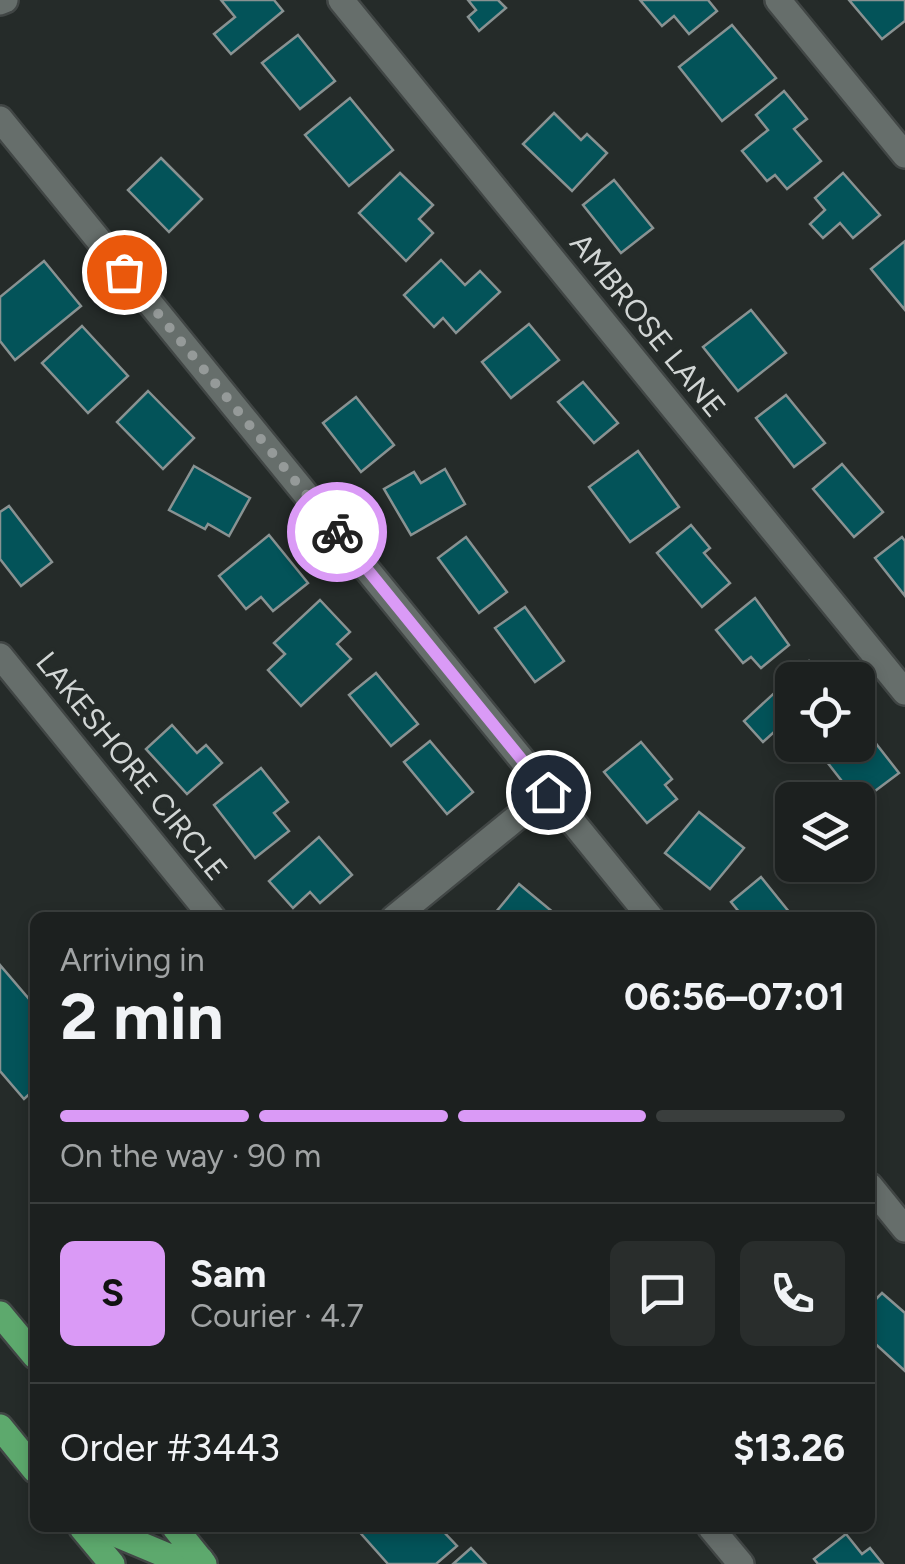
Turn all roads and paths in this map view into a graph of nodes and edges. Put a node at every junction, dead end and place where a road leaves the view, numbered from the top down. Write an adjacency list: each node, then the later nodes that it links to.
1 (340, 0): 6 (street, AMBROSE LANE)
2 (778, 0): 4 (street)
3 (0, 120): 7 (street)
4 (905, 155)
5 (0, 656): 8 (street, LAKESHORE CIRCLE)
6 (905, 692)
7 (548, 792): 9 (street); 10 (street)
8 (208, 912)
9 (401, 912)
10 (646, 912)
11 (875, 1192): 12 (street)
12 (905, 1229)
13 (0, 1314): 14 (main road)
14 (30, 1350)
15 (0, 1427): 16 (main road)
16 (30, 1464)
17 (85, 1532): 22 (main road)
18 (111, 1532): 21 (main road)
19 (178, 1532): 21 (main road)
20 (714, 1532): 23 (street)
21 (203, 1562)
22 (112, 1564)
23 (740, 1564)

